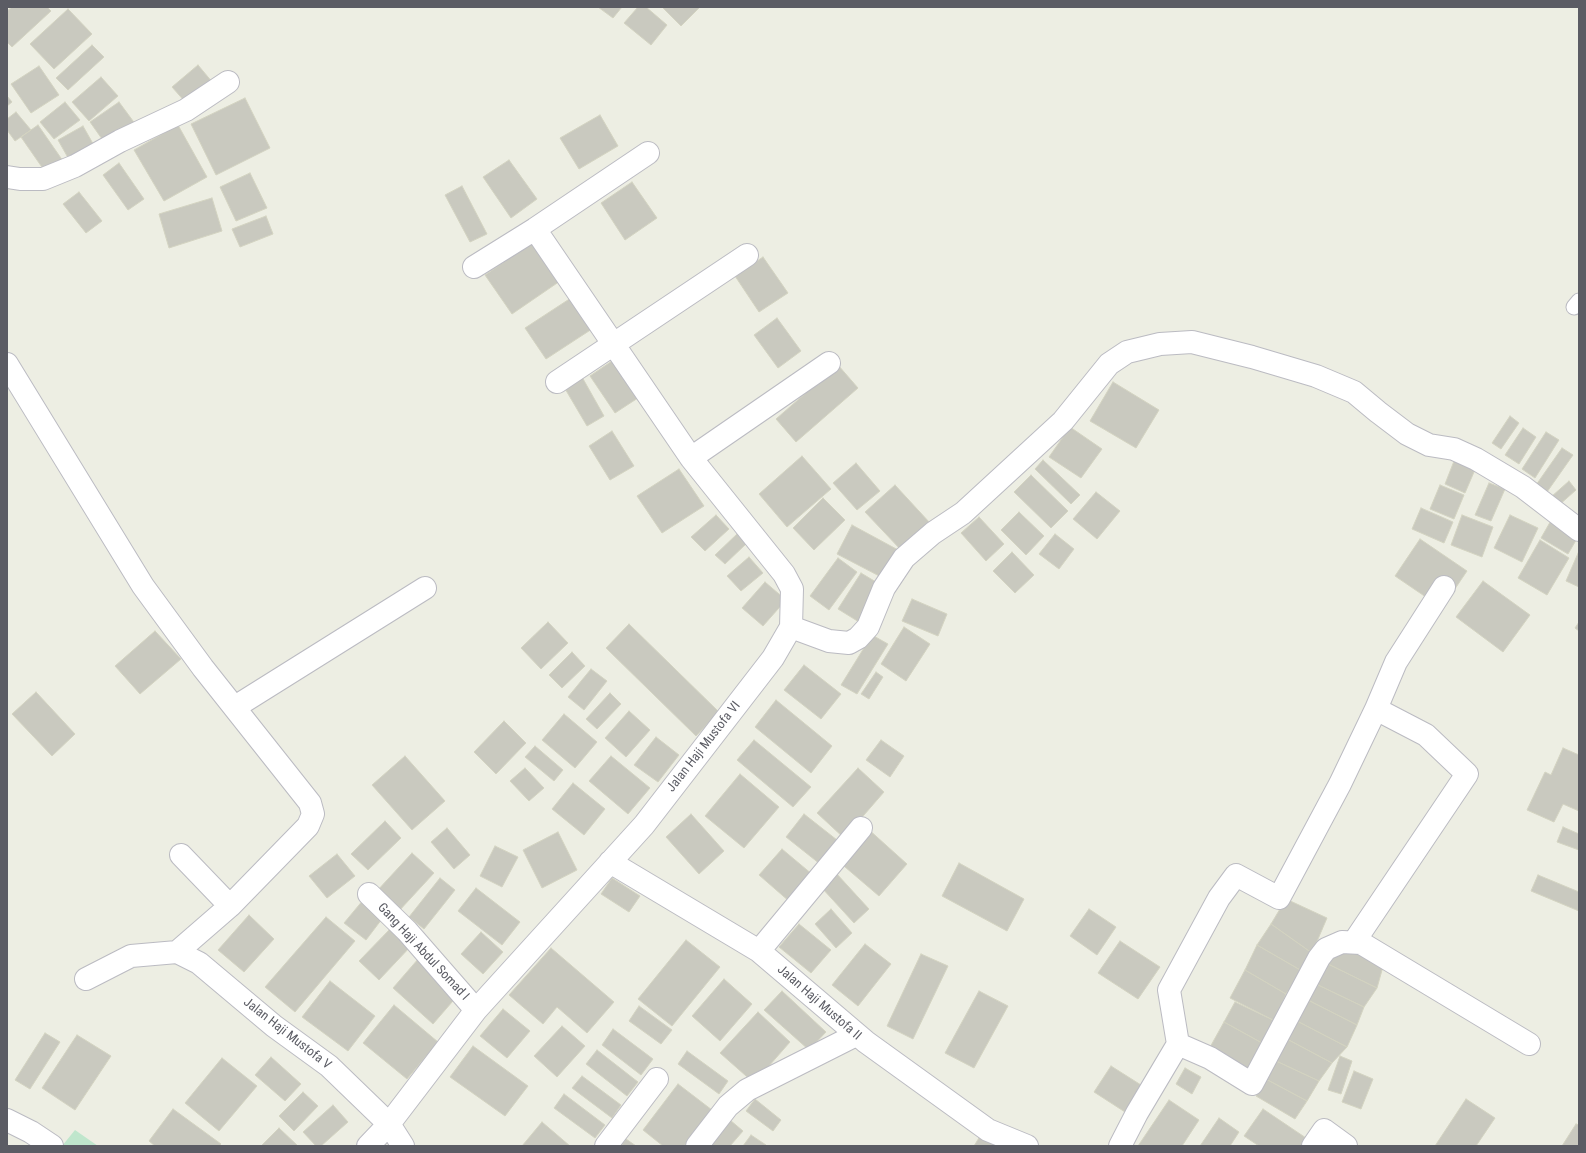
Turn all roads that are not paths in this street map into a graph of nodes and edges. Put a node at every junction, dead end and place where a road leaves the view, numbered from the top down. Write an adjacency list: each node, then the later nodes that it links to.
1 (228, 82): 3 (street)
2 (648, 153): 4 (street)
3 (7, 177)
4 (535, 229): 6 (street); 7 (street)
5 (747, 255): 7 (street)
6 (474, 267)
7 (614, 345): 10 (street); 11 (street)
8 (829, 363): 11 (street)
9 (7, 364): 16 (street)
10 (557, 382)
11 (691, 458): 15 (street)
12 (1579, 530): 15 (street)
13 (1444, 587): 17 (street)
14 (425, 588): 16 (street)
15 (791, 627): 20 (street, Jalan Haji Mustofa VI)
16 (235, 707): 22 (street)
17 (1376, 709): 23 (street); 29 (street)
18 (861, 828): 24 (street)
19 (181, 855): 22 (street)
20 (610, 862): 24 (street, Jalan Haji Mustofa II); 27 (street, Jalan Haji Mustofa VI)
21 (369, 894): 27 (street, Gang Haji Abdul Somad I)
22 (230, 906): 25 (street)
23 (1354, 942): 29 (street); 30 (street)
24 (759, 950): 28 (street, Jalan Haji Mustofa II)
25 (177, 952): 26 (street); 33 (street, Jalan Haji Mustofa V)
26 (86, 979)
27 (476, 1010): 33 (street, Jalan Haji Mustofa VI)
28 (856, 1034): 39 (street); 40 (street, Jalan Haji Mustofa II)
29 (1178, 1044): 41 (street)
30 (1529, 1044)
31 (657, 1079): 38 (street)
32 (7, 1120): 35 (street)
33 (389, 1124): 36 (street, Jalan Haji Mustofa VI); 37 (street, Jalan Haji Mustofa V)
34 (1319, 1138): 42 (street)
35 (52, 1146)
36 (368, 1146)
37 (403, 1146)
38 (606, 1146)
39 (697, 1146)
40 (1027, 1146)
41 (1120, 1146)
42 (1346, 1146)

